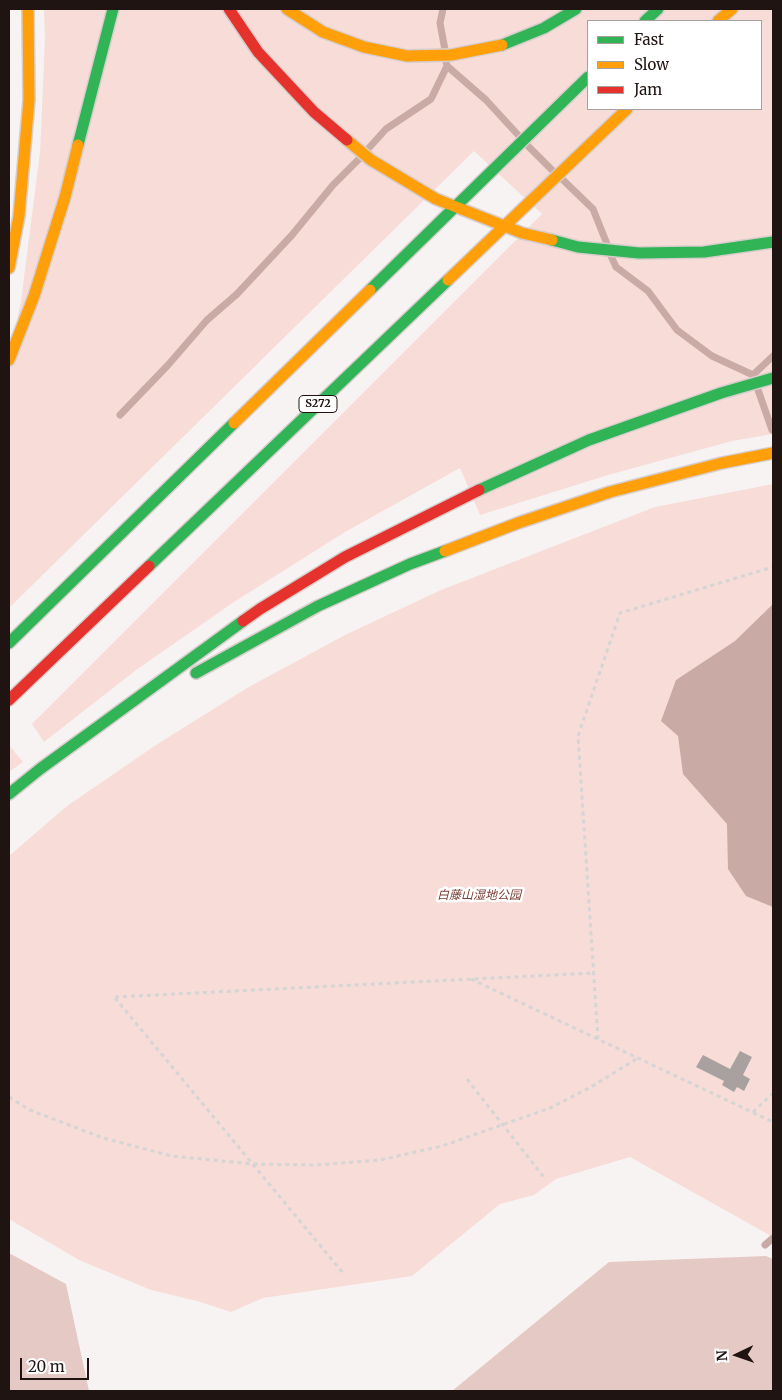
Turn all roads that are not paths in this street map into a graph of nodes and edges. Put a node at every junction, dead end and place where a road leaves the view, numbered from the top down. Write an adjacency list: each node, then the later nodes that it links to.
1 (28, 9): 13 (main road)
2 (112, 9): 14 (main road)
3 (229, 9): 12 (main road)
4 (287, 9): 5 (main road)
5 (576, 9)
6 (658, 9): 8 (main road)
7 (732, 9): 9 (main road)
8 (646, 20)
9 (719, 20)
10 (587, 78): 17 (main road)
11 (626, 110): 20 (main road, S272)
12 (773, 242)
13 (9, 268)
14 (9, 360)
15 (773, 378): 21 (main road)
16 (773, 453): 18 (main road)
17 (9, 643)
18 (188, 678)
19 (170, 688): 21 (main road)
20 (9, 700)
21 (92, 731): 22 (main road)
22 (9, 794)

